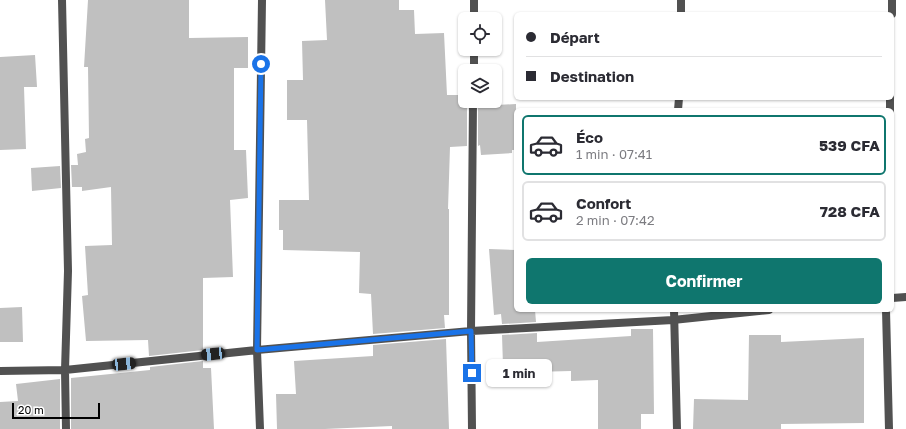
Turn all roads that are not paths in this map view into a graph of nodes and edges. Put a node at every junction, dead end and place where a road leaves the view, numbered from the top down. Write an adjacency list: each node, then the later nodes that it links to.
1 (62, 0): 18 (street)
2 (262, 0): 17 (street)
3 (474, 0): 6 (street)
4 (681, 0): 7 (street)
5 (892, 0): 8 (street)
6 (474, 12)
7 (681, 12)
8 (892, 12)
9 (473, 108): 16 (street)
10 (906, 297): 11 (street)
11 (894, 298)
12 (674, 312): 15 (street)
13 (750, 312): 15 (street)
14 (886, 312): 24 (street)
15 (673, 320): 16 (street); 23 (street)
16 (471, 331): 17 (street); 22 (street)
17 (257, 350): 18 (street); 21 (street)
18 (65, 370): 19 (street); 20 (street)
19 (0, 371)
20 (66, 429)
21 (260, 429)
22 (472, 429)
23 (678, 429)
24 (889, 429)

